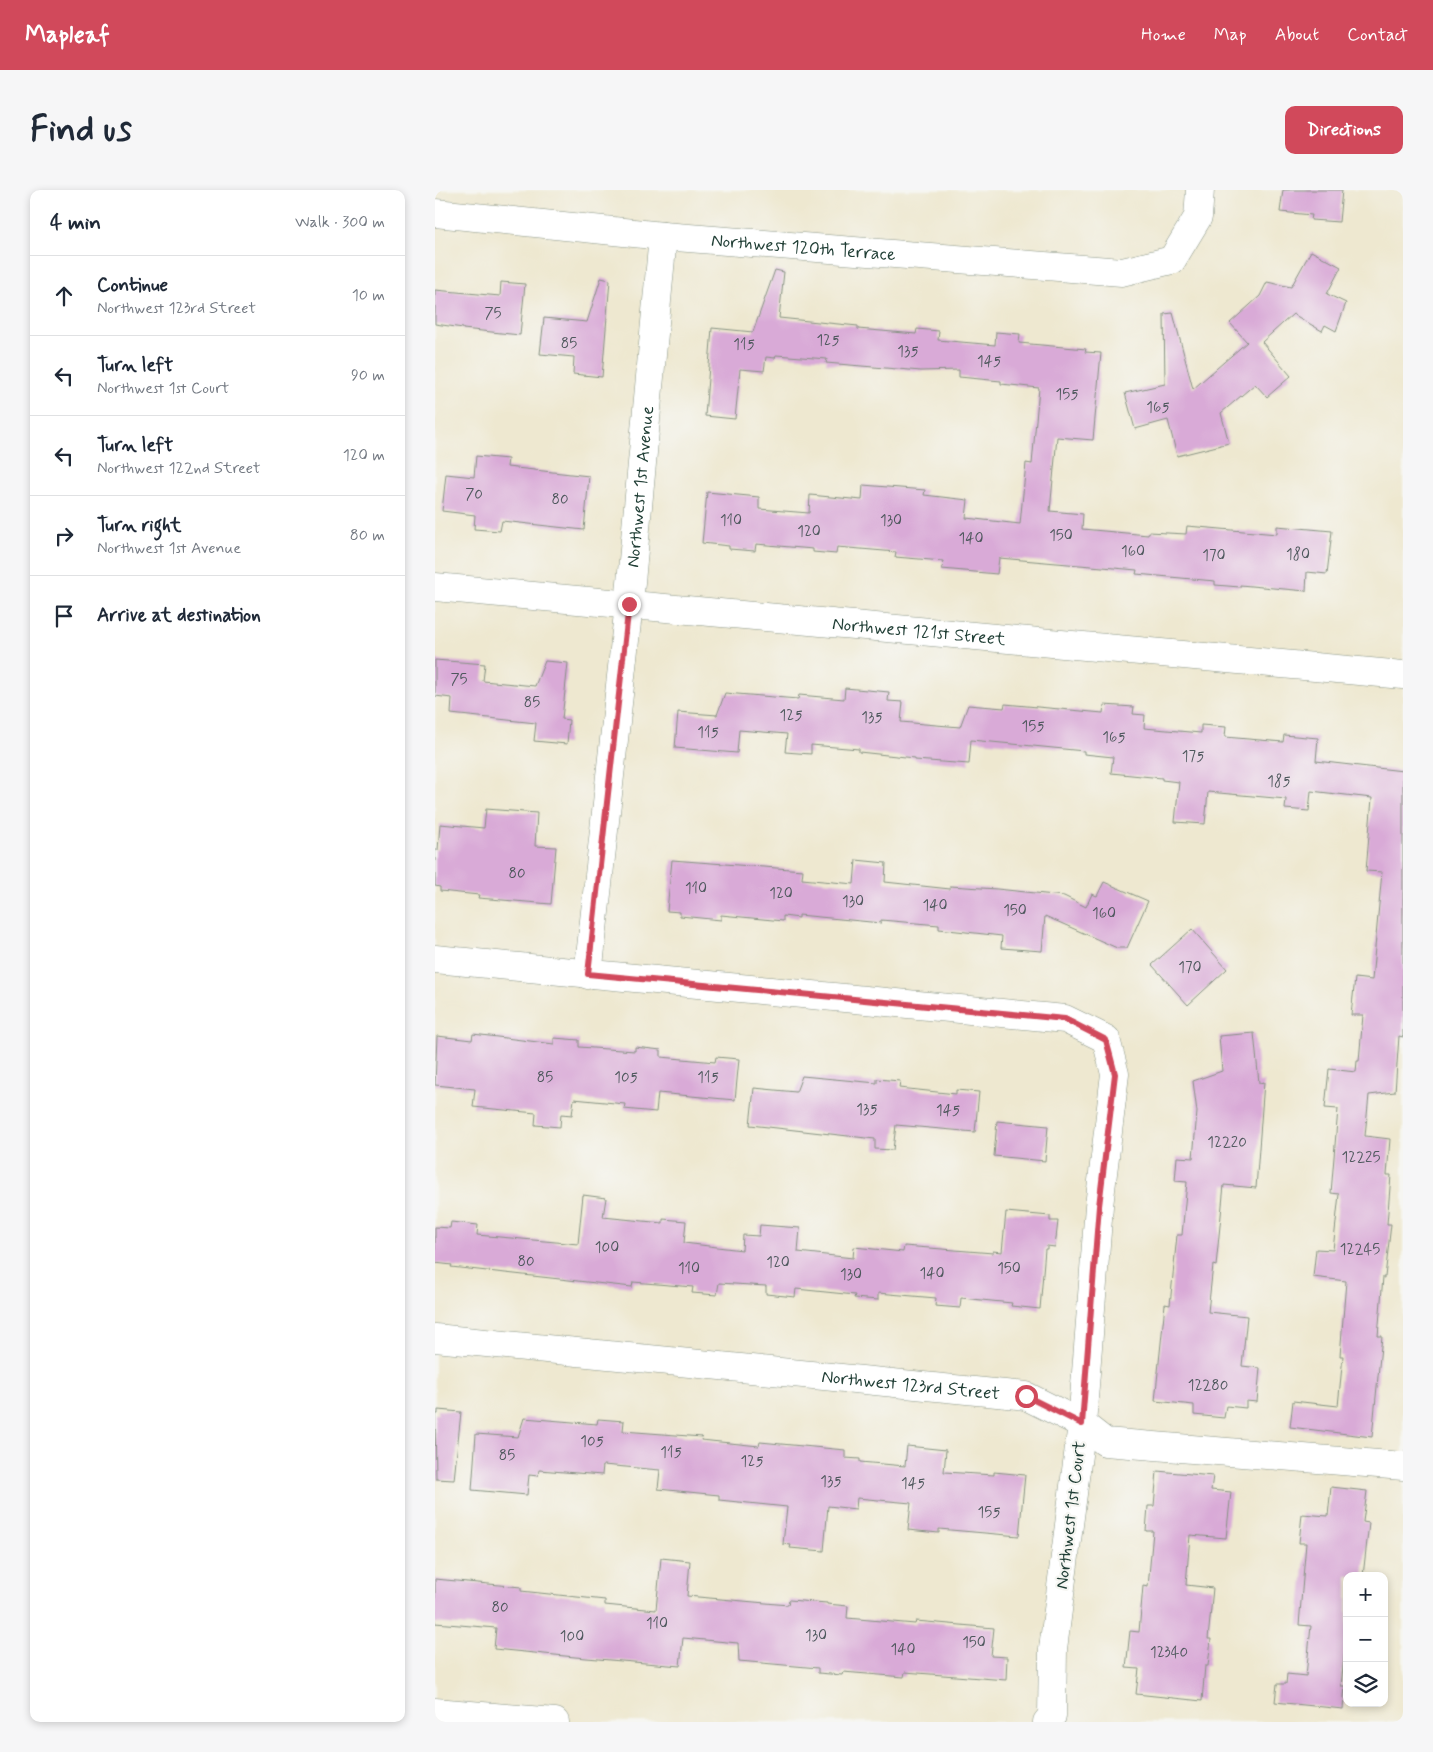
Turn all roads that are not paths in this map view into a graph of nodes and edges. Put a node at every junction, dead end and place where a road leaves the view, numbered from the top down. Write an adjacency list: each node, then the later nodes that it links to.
1 (1200, 190): 3 (street, Northwest 120th Terrace)
2 (435, 213): 3 (street, Northwest 120th Terrace)
3 (663, 236): 5 (street, Northwest 1st Avenue)
4 (435, 587): 5 (street, Northwest 121st Street)
5 (629, 604): 6 (street, Northwest 121st Street); 8 (street, Northwest 1st Avenue)
6 (1403, 675)
7 (435, 958): 8 (street)
8 (588, 974): 10 (street, Northwest 1st Court)
9 (435, 1338): 10 (street, Northwest 123rd Street)
10 (1082, 1424): 11 (street, Northwest 123rd Street); 15 (street, Northwest 1st Court)
11 (1403, 1466)
12 (435, 1712): 13 (street)
13 (523, 1720): 14 (street)
14 (555, 1722)
15 (1047, 1722)

